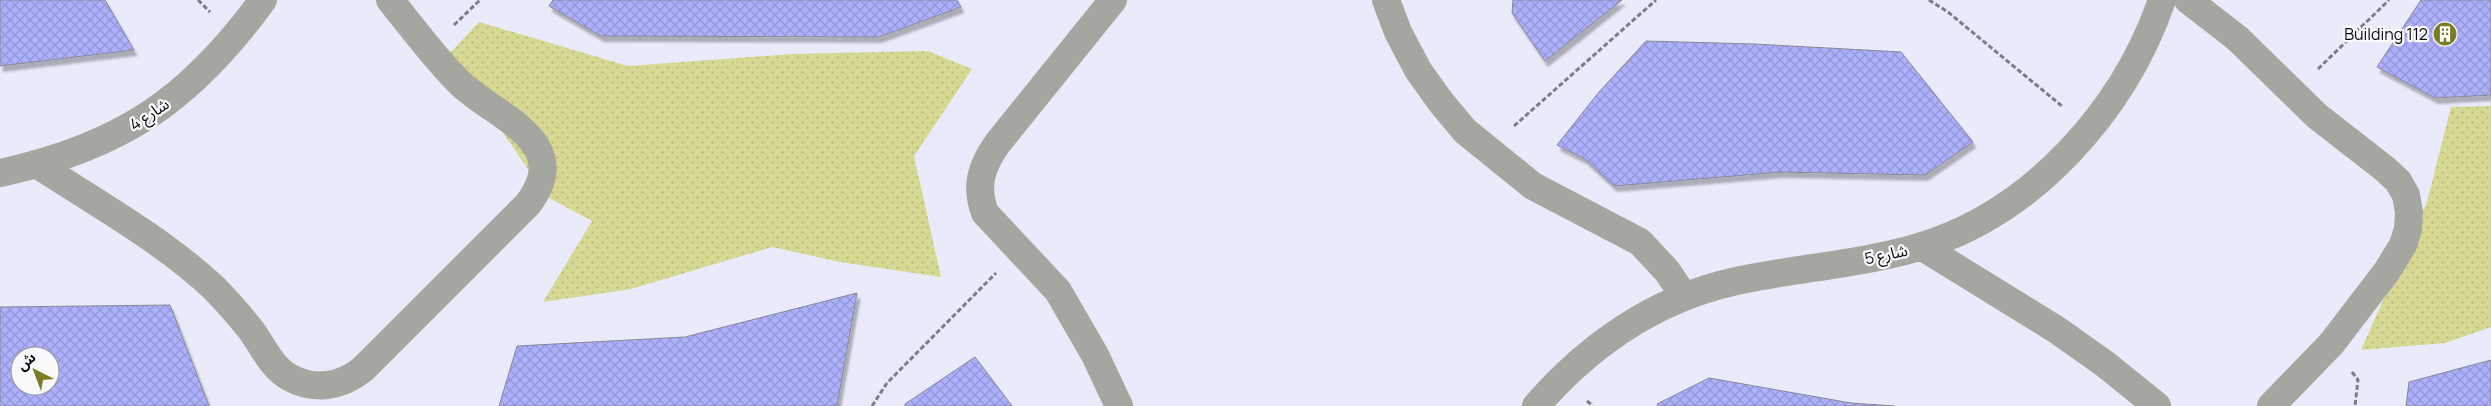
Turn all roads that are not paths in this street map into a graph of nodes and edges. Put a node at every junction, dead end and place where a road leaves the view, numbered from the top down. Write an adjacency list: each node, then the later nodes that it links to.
1 (263, 0): 7 (street, شارع 4)
2 (390, 0): 7 (street)
3 (1113, 0): 11 (street)
4 (1386, 0): 10 (street)
5 (2162, 0): 9 (street, شارع 5)
6 (2188, 0): 14 (street)
7 (38, 165): 8 (street, شارع 4)
8 (0, 173)
9 (1921, 246): 10 (street, شارع 5); 13 (street)
10 (1684, 296): 12 (street, شارع 5)
11 (1119, 406)
12 (1536, 406)
13 (2157, 406)
14 (2271, 406)

